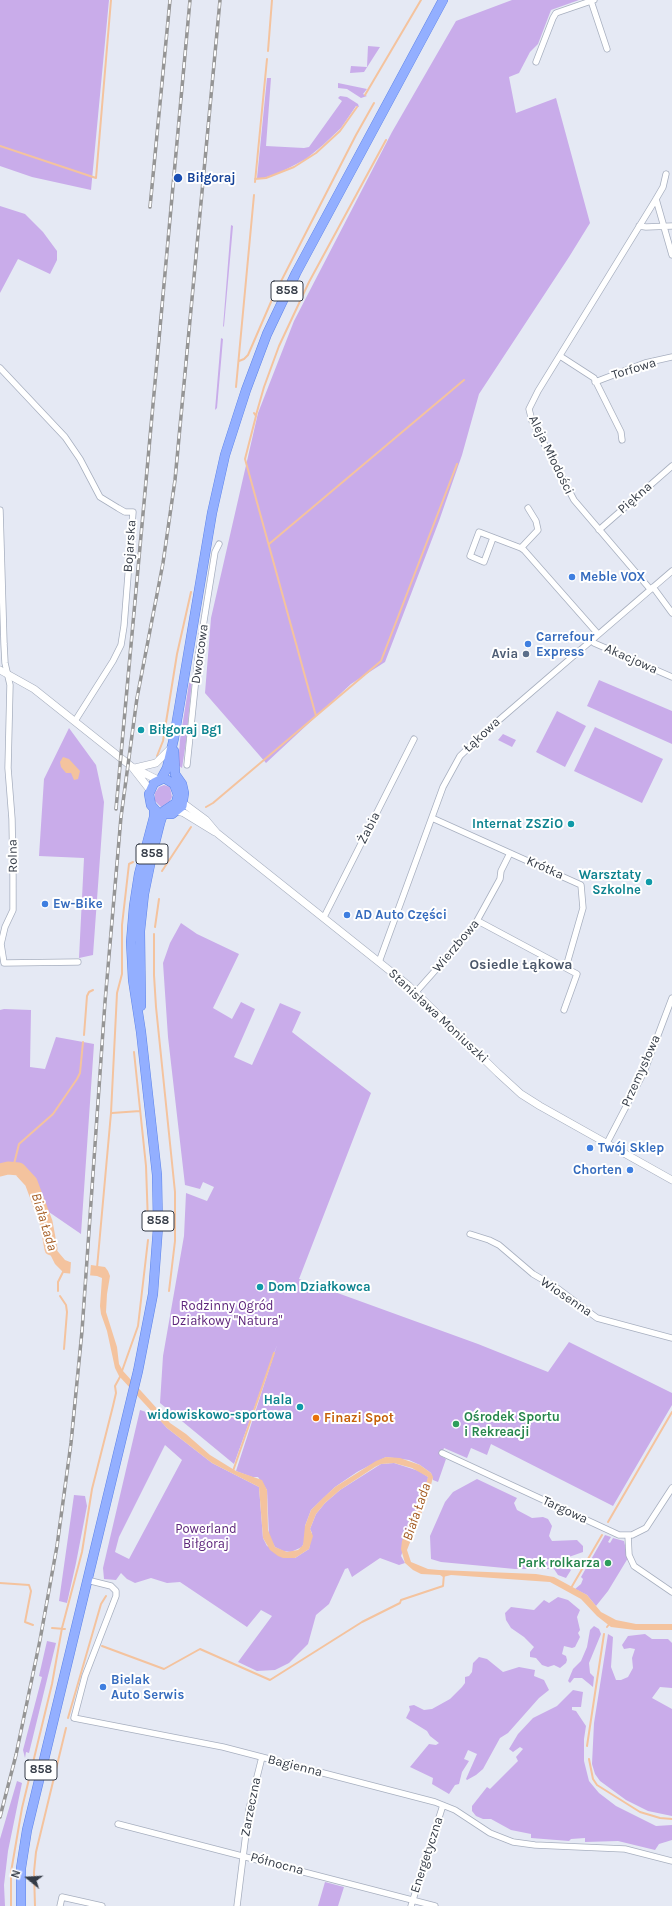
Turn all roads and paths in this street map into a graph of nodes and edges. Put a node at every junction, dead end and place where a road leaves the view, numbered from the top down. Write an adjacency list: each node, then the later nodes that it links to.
1 (443, 0): 30 (main road, 858)
2 (593, 1): 3 (street); 4 (street)
3 (607, 49)
4 (536, 62)
5 (666, 174): 6 (street, Aleja Młodości)
6 (656, 199): 7 (street, Aleja Młodości); 8 (street)
7 (639, 226): 8 (street); 11 (street, Aleja Młodości)
8 (664, 226): 9 (street); 10 (street)
9 (672, 226)
10 (672, 255)
11 (560, 356): 14 (street); 19 (street, Aleja Młodości)
12 (672, 357): 14 (street, Torfowa)
13 (0, 368): 33 (street, Bojarska)
14 (595, 382): 15 (street)
15 (622, 440)
16 (672, 466): 19 (street, Piękna)
17 (528, 508): 22 (street)
18 (0, 510): 29 (street)
19 (599, 530): 24 (street, Aleja Młodości)
20 (493, 538): 20 (street); 22 (street)
21 (219, 544): 32 (street, Dworcowa)
22 (521, 548): 26 (street)
23 (672, 571): 24 (street, Łąkowa)
24 (652, 588): 25 (street); 26 (street, Łąkowa)
25 (672, 613)
26 (598, 634): 27 (street, Łąkowa)
27 (592, 640): 31 (street, Akacjowa); 44 (street, Łąkowa)
28 (0, 670): 29 (street)
29 (7, 673): 33 (street); 49 (street, Rolna)
30 (183, 677): 32 (street); 35 (main road, 858)
31 (672, 677)
32 (196, 679): 36 (street, Dworcowa)
33 (75, 721): 37 (street)
34 (414, 739): 47 (street, Żabia)
35 (172, 743): 37 (street); 38 (main road, 858); 40 (main road, 858)
36 (187, 765)
37 (133, 767): 38 (street); 39 (street)
38 (160, 780): 39 (main road, 858); 40 (main road)
39 (150, 790): 41 (main road, 858)
40 (181, 800): 42 (main road); 43 (main road); 45 (street, Stanisława Moniuszki)
41 (154, 809): 43 (main road); 55 (main road, 858)
42 (177, 811): 43 (main road); 45 (street, Stanisława Moniuszki)
43 (163, 814): 55 (main road, 858)
44 (432, 818): 46 (street, Krótka); 50 (street, Łąkowa)
45 (218, 833): 47 (street, Stanisława Moniuszki)
46 (510, 853): 48 (street, Wierzbowa); 51 (street, Krótka)
47 (324, 917): 50 (street, Stanisława Moniuszki)
48 (478, 921): 51 (street); 52 (street, Wierzbowa)
49 (78, 962)
50 (379, 962): 52 (street, Stanisława Moniuszki)
51 (566, 967): 54 (street)
52 (416, 992): 56 (street, Stanisława Moniuszki)
53 (672, 998): 56 (street, Przemysłowa)
54 (564, 1010)
55 (141, 1032): 63 (main road, 858)
56 (607, 1143): 57 (street, Stanisława Moniuszki)
57 (672, 1180)
58 (470, 1234): 59 (street, Wiosenna)
59 (672, 1338)
60 (442, 1453): 62 (street, Targowa)
61 (672, 1488): 62 (street)
62 (628, 1535): 64 (street)
63 (87, 1580): 65 (street, Bagienna); 71 (main road, 858)
64 (672, 1592)
65 (262, 1757): 66 (street, Bagienna); 68 (street, Zarzeczna)
66 (443, 1805): 69 (street, Bagienna); 70 (street, Energetyczna)
67 (118, 1824): 68 (street, Północna)
68 (243, 1855): 70 (street, Północna); 74 (street, Zarzeczna)
69 (672, 1860)
70 (413, 1899): 75 (street, Energetyczna); 76 (street, Północna)
71 (21, 1906)
72 (60, 1906): 73 (street)
73 (102, 1906)
74 (237, 1906)
75 (411, 1906)
76 (435, 1906)

